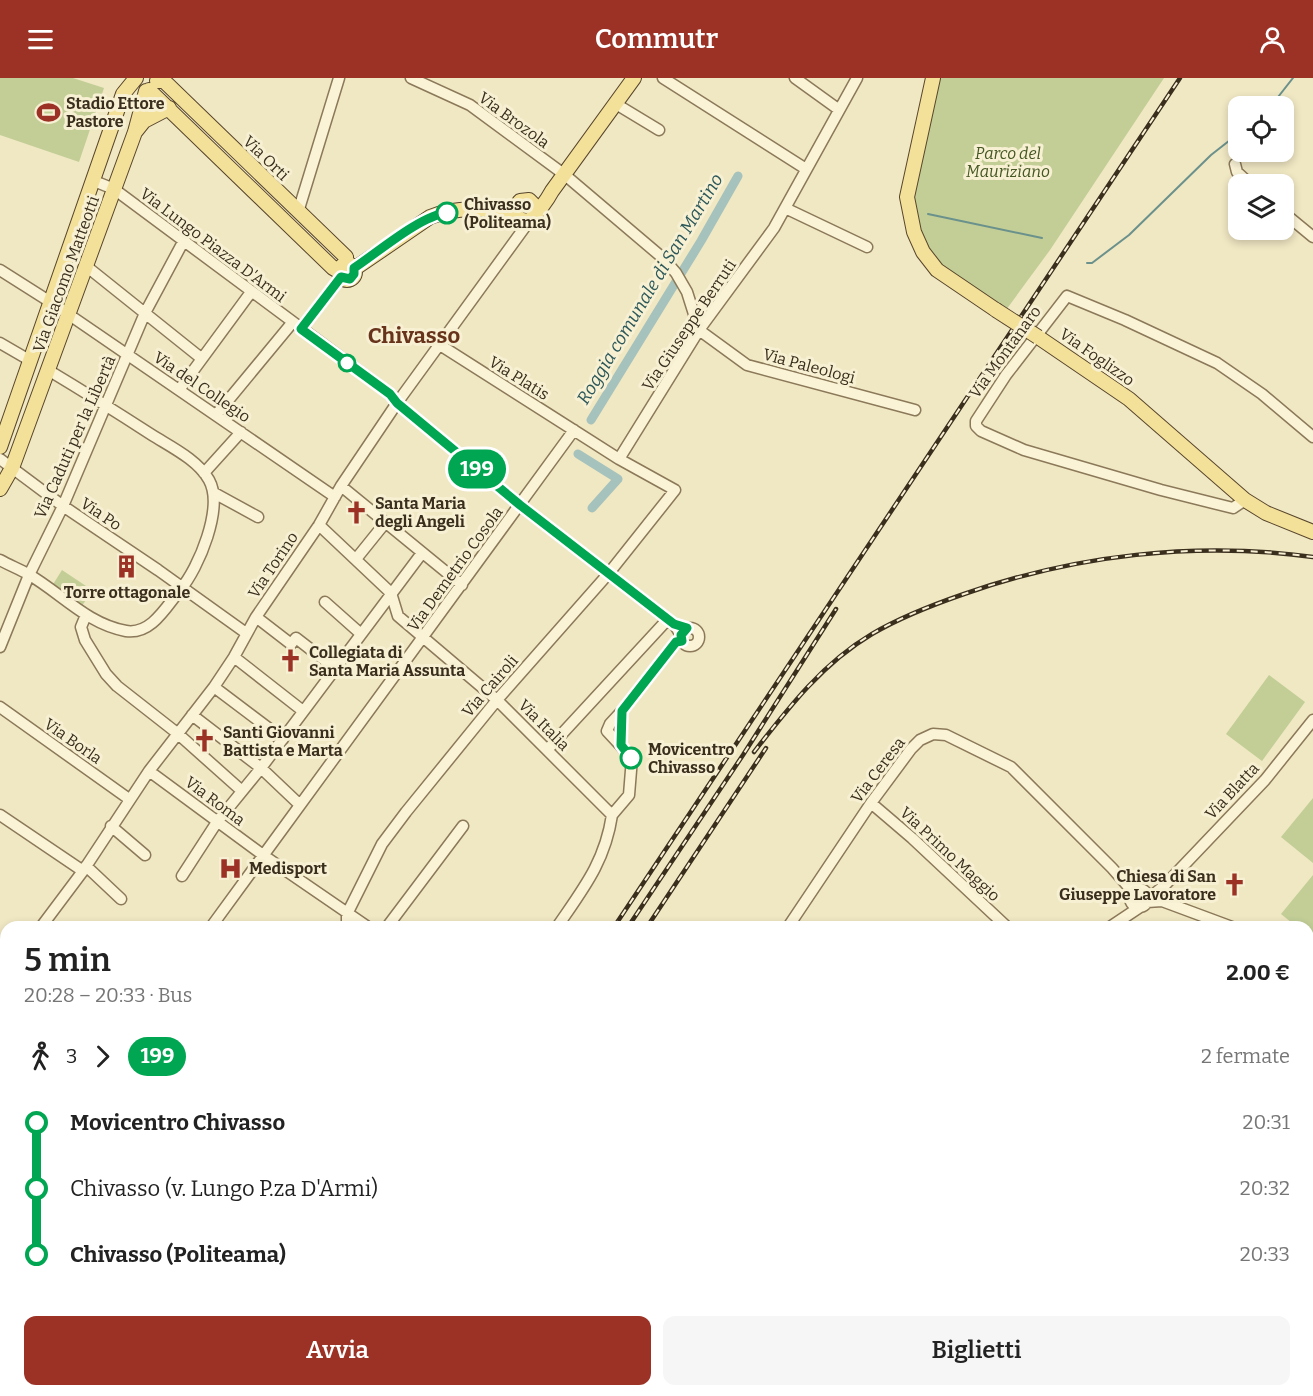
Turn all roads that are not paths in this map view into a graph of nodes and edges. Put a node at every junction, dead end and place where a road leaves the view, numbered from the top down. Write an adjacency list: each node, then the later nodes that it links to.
1 (136, 78): 9 (main road, Via Orti); 19 (main road, Via Giacomo Matteotti)
2 (339, 78): 24 (street)
3 (411, 78): 18 (street, Via Brozola)
4 (634, 78): 10 (main road)
5 (663, 78): 16 (street)
6 (795, 78): 12 (street)
7 (857, 78): 12 (street, Via Giuseppe Berruti)
8 (933, 78): 63 (main road, Via Foglizzo, bridge)
9 (152, 85): 11 (main road, Via Orti); 14 (main road, Via Giacomo Matteotti); 24 (main road, Via Orti)
10 (616, 104): 13 (street); 18 (main road)
11 (169, 108): 14 (main road); 32 (main road, Via Orti)
12 (838, 109): 16 (street, Via Giuseppe Berruti)
13 (659, 130)
14 (135, 132): 20 (main road, Via Giacomo Matteotti)
15 (1236, 164): 17 (street)
16 (806, 169): 23 (street, Via Giuseppe Berruti)
17 (1239, 174)
18 (564, 175): 21 (main road); 38 (street)
19 (94, 182): 20 (street, Via Lungo Piazza D'Armi); 34 (main road, Via Giacomo Matteotti)
20 (114, 189): 28 (street, Via Lungo Piazza D'Armi); 30 (main road, Via Giacomo Matteotti)
21 (552, 191): 22 (main road); 25 (main road)
22 (521, 204): 25 (main road); 32 (main road)
23 (785, 208): 29 (street); 38 (street, Via Giuseppe Berruti)
24 (298, 212): 32 (main road, Via Orti)
25 (533, 217): 40 (street, Via Torino)
26 (1294, 221): 27 (street)
27 (1313, 237)
28 (183, 242): 33 (street, Via Lungo Piazza D'Armi); 35 (street, Via Caduti per la Libertà)
29 (867, 247)
30 (86, 266): 35 (street); 36 (main road, Via Giacomo Matteotti)
31 (0, 270): 34 (street, Via del Collegio)
32 (345, 270): 37 (street)
33 (251, 292): 37 (street, Via Lungo Piazza D'Armi); 42 (street)
34 (52, 303): 36 (street, Via del Collegio); 43 (main road, Via Giacomo Matteotti)
35 (145, 313): 41 (street, Via Caduti per la Libertà); 42 (street)
36 (69, 315): 41 (street, Via del Collegio); 44 (main road, Via Giacomo Matteotti)
37 (296, 326): 46 (street, Via Lungo Piazza D'Armi); 49 (street)
38 (699, 330): 48 (street, Via Paleologi); 55 (street, Via Giuseppe Berruti)
39 (0, 343): 43 (street)
40 (440, 345): 46 (street, Via Torino); 50 (street, Via Platis)
41 (128, 355): 45 (street, Via del Collegio); 47 (street, Via Caduti per la Libertà)
42 (201, 358): 45 (street)
43 (31, 361): 53 (main road, Via Giacomo Matteotti)
44 (48, 370): 47 (street); 56 (main road, Via Giacomo Matteotti)
45 (179, 390): 49 (street, Via del Collegio)
46 (397, 403): 58 (street, Via Torino); 64 (street, Via Lungo Piazza D'Armi)
47 (105, 405): 57 (street); 65 (street, Via Caduti per la Libertà)
48 (915, 410)
49 (216, 415): 51 (street, Via del Collegio)
50 (574, 430): 55 (street, Via Platis); 64 (street, Via Demetrio Cosola)
51 (241, 432): 57 (street); 62 (street, Via del Collegio)
52 (1313, 437): 63 (street, Via Montanaro)
53 (0, 447)
54 (0, 459): 56 (street, Via Po)
55 (619, 459): 60 (street, Via Platis)
56 (12, 468): 59 (main road, Via Giacomo Matteotti); 65 (street, Via Po)
57 (204, 473): 61 (street)
58 (341, 486): 62 (street, Via Torino); 67 (street)
59 (0, 489)
60 (675, 490): 73 (street, Via Cairoli)
61 (214, 493): 66 (street); 76 (street)
62 (335, 497): 68 (street, Via Torino)
63 (1245, 500): 69 (main road)
64 (520, 505): 73 (street, Via Lungo Piazza D'Armi); 75 (street, Via Demetrio Cosola)
65 (63, 506): 74 (street, Via Caduti per la Libertà); 76 (street, Via Po)
66 (258, 517)
67 (385, 523): 70 (street); 71 (street)
68 (319, 525): 71 (street); 80 (street, Via Torino)
69 (1313, 532)
70 (422, 553): 75 (street); 77 (street)
71 (356, 559): 77 (street)
72 (0, 560): 74 (street)
73 (609, 573): 81 (street, Via Lungo Piazza D'Armi); 89 (street, Via Cairoli)
74 (29, 575): 79 (street); 85 (street, Via Caduti per la Libertà)
75 (462, 585): 84 (street, Via Demetrio Cosola)
76 (182, 588): 79 (street); 82 (street, Via Po)
77 (391, 593): 83 (street); 84 (street, Via Italia)
78 (324, 602): 83 (street)
79 (86, 615): 94 (street)
80 (256, 617): 82 (street, Via Torino); 87 (street)
81 (671, 622): 96 (street); 104 (street, Via Lungo Piazza D'Armi)
82 (246, 633): 86 (street, Via Torino)
83 (361, 634): 87 (street)
84 (423, 639): 89 (street, Via Italia); 102 (street, Via Demetrio Cosola)
85 (0, 647)
86 (234, 657): 88 (street, Via Torino); 91 (street)
87 (336, 669): 91 (street)
88 (214, 687): 92 (street, Via Torino); 95 (street)
89 (497, 700): 96 (street, Via Italia); 116 (street, Via Cairoli)
90 (0, 707): 100 (street, Via Borla)
91 (303, 711): 95 (street)
92 (192, 715): 94 (street, Via Torino); 97 (street)
93 (1313, 720): 112 (street, Via Blatta)
94 (177, 733): 98 (street, Via Torino); 99 (street)
95 (283, 739): 97 (street)
96 (547, 750): 104 (street, Via Italia)
97 (261, 768): 99 (street); 102 (street)
98 (149, 771): 100 (street, Via Torino); 105 (street, Via Roma)
99 (242, 791): 105 (street)
100 (129, 799): 106 (street, Via Torino)
101 (871, 803): 113 (street, Via Ceresa); 123 (street, Via Ceresa); 124 (street, Via Primo Maggio)
102 (300, 805): 109 (street, Via Demetrio Cosola)
103 (0, 815): 110 (street)
104 (612, 815): 122 (street)
105 (217, 822): 109 (street, Via Roma); 111 (street)
106 (111, 826): 108 (street); 110 (street, Via Torino)
107 (463, 826): 121 (street)
108 (146, 855)
109 (263, 855): 116 (street, Via Roma); 118 (street, Via Demetrio Cosola)
110 (84, 868): 114 (street); 117 (street, Via Torino)
111 (182, 876)
112 (1169, 879): 113 (street, Via Blatta); 115 (street, Via Blatta)
113 (1137, 891): 115 (street); 115 (street)
114 (121, 899)
115 (1145, 903): 125 (street, Via Blatta); 126 (street)
116 (346, 914): 119 (street); 120 (street)
117 (47, 921)
118 (215, 921)
119 (347, 921)
120 (358, 921)
121 (392, 921)
122 (561, 921)
123 (792, 921)
124 (1001, 921)
125 (1119, 921)
126 (1216, 921)

